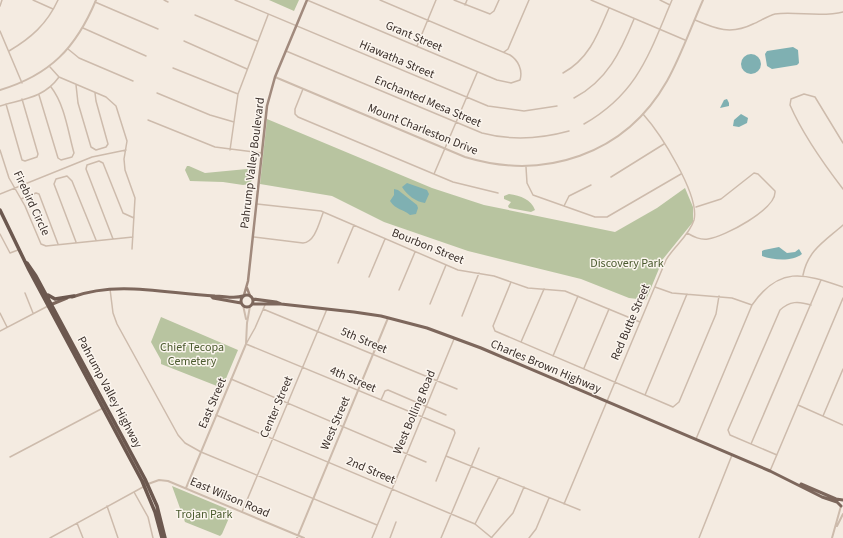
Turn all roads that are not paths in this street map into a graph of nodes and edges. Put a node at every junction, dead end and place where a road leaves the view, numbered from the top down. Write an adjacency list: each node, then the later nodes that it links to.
1 (2, 0): 21 (street)
2 (33, 0): 23 (street)
3 (58, 0): 23 (street)
4 (164, 0): 18 (street)
5 (235, 0): 25 (street, Hiawatha Street)
6 (307, 0): 30 (main road, Pahrump Valley Boulevard); 38 (street, Grant Street)
7 (380, 0): 28 (street)
8 (436, 0): 28 (street)
9 (454, 0): 19 (street)
10 (467, 0): 19 (street)
11 (499, 0): 19 (street)
12 (529, 0): 42 (street)
13 (591, 0): 22 (street)
14 (660, 0): 20 (street)
15 (672, 0): 20 (street)
16 (703, 0): 29 (street, Mount Charleston Drive)
17 (95, 1): 31 (street); 32 (street)
18 (168, 2)
19 (465, 5)
20 (670, 5): 33 (street)
21 (0, 6)
22 (609, 8): 27 (street); 48 (street)
23 (53, 9): 40 (street)
24 (843, 12): 29 (street)
25 (268, 14): 30 (street, Hiawatha Street); 37 (street)
26 (195, 15): 37 (street)
27 (634, 19): 33 (street); 62 (street)
28 (428, 20): 38 (street); 42 (street)
29 (694, 20): 35 (street, Mount Charleston Drive)
30 (296, 27): 41 (main road, Pahrump Valley Boulevard); 61 (street, Hiawatha Street)
31 (83, 28): 39 (street); 43 (street)
32 (158, 29)
33 (659, 29): 35 (street); 71 (street)
34 (0, 31): 40 (street)
35 (685, 40): 67 (street, Mount Charleston Drive)
36 (184, 41): 46 (street)
37 (257, 41): 46 (street)
38 (416, 47): 47 (street, Grant Street)
39 (68, 49): 44 (street); 51 (street)
40 (9, 51): 52 (street)
41 (286, 51): 50 (main road, Pahrump Valley Boulevard); 70 (street, Enchanted Mesa Street)
42 (504, 52): 47 (street, Grant Street)
43 (146, 56)
44 (50, 67): 49 (street); 52 (street)
45 (173, 68): 59 (street)
46 (247, 69): 59 (street)
47 (477, 72): 61 (street)
48 (563, 73)
49 (59, 77): 53 (street); 54 (street)
50 (275, 77): 55 (street, Mount Charleston Drive); 79 (main road, Pahrump Valley Boulevard)
51 (133, 81)
52 (22, 83): 56 (street)
53 (76, 85): 57 (street); 57 (street)
54 (51, 87): 60 (street); 60 (street)
55 (303, 89): 75 (street, Mount Charleston Drive); 81 (street)
56 (0, 90)
57 (95, 93): 77 (street)
58 (157, 93): 69 (street)
59 (238, 94): 69 (street)
60 (39, 95): 63 (street)
61 (466, 98): 66 (street, Hiawatha Street); 70 (street)
62 (574, 98)
63 (22, 99): 64 (street); 64 (street)
64 (6, 104): 65 (street)
65 (0, 106)
66 (558, 106)
67 (643, 114): 74 (street); 80 (street, Mount Charleston Drive)
68 (148, 120): 78 (street)
69 (234, 122): 78 (street)
70 (456, 122): 72 (street, Enchanted Mesa Street); 75 (street)
71 (584, 124)
72 (569, 131)
73 (843, 143): 86 (street)
74 (664, 144): 82 (street); 83 (street)
75 (445, 148): 80 (street, Mount Charleston Drive); 81 (street)
76 (0, 150): 85 (street, Firebird Circle)
77 (126, 150): 85 (street); 95 (street)
78 (230, 150): 79 (street)
79 (261, 153): 90 (main road, Pahrump Valley Boulevard)
80 (526, 167): 91 (street)
81 (434, 174): 87 (street)
82 (681, 174): 91 (street); 92 (street)
83 (611, 176)
84 (591, 185): 91 (street)
85 (14, 188): 88 (street); 89 (street, Firebird Circle)
86 (843, 189)
87 (498, 193)
88 (0, 194)
89 (21, 199): 106 (street, Firebird Circle); 106 (street)
90 (256, 204): 94 (street, Bourbon Street); 101 (main road, Pahrump Valley Boulevard)
91 (564, 206)
92 (695, 207): 98 (street, Red Butte Street); 98 (street)
93 (0, 210): 108 (highway, Pahrump Valley Highway)
94 (323, 212): 96 (street, Bourbon Street); 101 (street)
95 (134, 218): 100 (street); 102 (street)
96 (354, 225): 103 (street, Bourbon Street); 111 (street)
97 (843, 225): 114 (street)
98 (687, 233): 118 (street, Red Butte Street)
99 (0, 234): 108 (street)
100 (133, 237): 102 (street, Firebird Circle); 107 (street)
101 (252, 237): 120 (main road, Pahrump Valley Boulevard)
102 (112, 239): 104 (street, Firebird Circle)
103 (385, 239): 109 (street, Bourbon Street); 115 (street)
104 (96, 240): 105 (street, Firebird Circle); 105 (street)
105 (77, 242): 106 (street, Firebird Circle)
106 (58, 244)
107 (132, 249)
108 (19, 250): 110 (highway, Pahrump Valley Highway)
109 (415, 252): 112 (street, Bourbon Street); 123 (street)
110 (26, 262): 125 (highway, Pahrump Valley Highway); 139 (highway, Pahrump Valley Highway)
111 (338, 264)
112 (446, 265): 113 (street, Bourbon Street); 138 (street)
113 (479, 274): 117 (street, Bourbon Street); 148 (street)
114 (803, 275): 116 (street); 141 (street)
115 (369, 277)
116 (821, 280): 119 (street); 142 (street)
117 (511, 282): 122 (street, Bourbon Street); 157 (street)
118 (655, 287): 126 (street); 150 (street, Red Butte Street)
119 (843, 287)
120 (247, 288): 129 (main road, Pahrump Valley Boulevard); 130 (main road, Pahrump Valley Boulevard)
121 (110, 289): 127 (main road); 128 (main road); 187 (street)
122 (544, 289): 131 (street, Bourbon Street); 157 (street)
123 (399, 290)
124 (25, 293): 147 (street)
125 (45, 293): 127 (highway); 139 (highway, Pahrump Valley Highway)
126 (687, 294): 132 (street); 170 (street)
127 (74, 296): 139 (main road)
128 (211, 296): 129 (main road); 135 (main road)
129 (243, 296): 130 (main road); 135 (main road)
130 (250, 296): 134 (main road)
131 (578, 296): 145 (street, Bourbon Street); 161 (street)
132 (719, 296): 141 (street); 170 (street)
133 (843, 298): 174 (street)
134 (253, 299): 137 (main road, Charles Brown Highway); 140 (main road)
135 (242, 304): 140 (main road, Charles Brown Highway); 151 (street)
136 (266, 304): 137 (main road, Charles Brown Highway); 140 (main road, Charles Brown Highway); 143 (street, East Street)
137 (281, 304): 144 (main road, Charles Brown Highway)
138 (430, 304)
139 (50, 305): 147 (street); 155 (highway, Pahrump Valley Highway); 159 (highway, Pahrump Valley Highway)
140 (251, 305): 151 (street)
141 (752, 305): 184 (street)
142 (811, 305): 185 (street); 185 (street)
143 (263, 309): 154 (street, 5th Street); 158 (street, East Street)
144 (327, 309): 149 (main road, Charles Brown Highway); 154 (street, Center Street)
145 (609, 309): 150 (street, Bourbon Street); 164 (street)
146 (0, 313): 152 (street)
147 (33, 313): 152 (street)
148 (462, 316)
149 (388, 318): 156 (main road, Charles Brown Highway); 160 (street, West Street)
150 (640, 322): 167 (street, Red Butte Street)
151 (247, 323): 158 (street)
152 (7, 327): 153 (street)
153 (0, 331)
154 (318, 331): 160 (street, 5th Street); 162 (street, Center Street)
155 (64, 335): 159 (highway); 175 (highway, Pahrump Valley Highway)
156 (455, 337): 166 (street, West Bolling Road); 172 (main road, Charles Brown Highway)
157 (522, 342): 161 (street)
158 (246, 344): 162 (street, 4th Street); 165 (street, East Street)
159 (74, 345): 175 (highway, Pahrump Valley Highway)
160 (374, 354): 166 (street, 5th Street); 169 (street, West Street)
161 (553, 356): 164 (street)
162 (302, 367): 169 (street, 4th Street); 173 (street, Center Street)
163 (843, 368): 179 (street)
164 (584, 369): 167 (street)
165 (231, 379): 173 (street); 177 (street, East Street)
166 (437, 381): 168 (street, 5th Street); 176 (street, West Bolling Road)
167 (614, 382): 170 (street); 172 (street, Red Butte Street)
168 (457, 389)
169 (358, 390): 171 (street, 4th Street); 182 (street, West Street)
170 (645, 395)
171 (381, 400): 176 (street); 180 (street, 4th Street)
172 (606, 402): 184 (main road, Charles Brown Highway); 209 (street, Red Butte Street)
173 (288, 403): 182 (street); 183 (street, Center Street)
174 (798, 405): 179 (street); 189 (street)
175 (105, 407): 192 (street); 201 (highway, Pahrump Valley Highway); 201 (highway, Pahrump Valley Highway)
176 (426, 407): 178 (street); 180 (street, West Bolling Road)
177 (216, 415): 183 (street, 2nd Street); 187 (street, East Street)
178 (446, 416)
179 (823, 416): 181 (street)
180 (422, 417): 188 (street, West Bolling Road); 190 (street, 4th Street)
181 (843, 425)
182 (344, 427): 188 (street); 193 (street, West Street)
183 (273, 439): 193 (street, 2nd Street); 197 (street, Center Street)
184 (695, 440): 191 (main road, Charles Brown Highway)
185 (750, 444): 189 (street)
186 (479, 448): 195 (street)
187 (201, 452): 197 (street); 203 (street, East Street)
188 (407, 453): 194 (street); 204 (street, West Bolling Road)
189 (777, 455): 196 (street)
190 (446, 456): 195 (street); 199 (street)
191 (732, 456): 196 (main road, Charles Brown Highway); 234 (street)
192 (10, 457)
193 (329, 462): 204 (street, 2nd Street); 207 (street, West Street)
194 (426, 462)
195 (472, 466): 198 (street); 214 (street)
196 (770, 471): 200 (main road, Charles Brown Highway)
197 (258, 475): 207 (street); 213 (street, Center Street)
198 (499, 478): 202 (street); 218 (street)
199 (436, 481)
200 (803, 484): 208 (main road, Charles Brown Highway); 211 (main road, Charles Brown Highway)
201 (146, 485): 203 (street, East Wilson Road); 205 (street); 227 (highway, Pahrump Valley Highway); 228 (highway, Pahrump Valley Highway)
202 (524, 487): 206 (street); 222 (street)
203 (186, 488): 213 (street, East Wilson Road)
204 (392, 489): 214 (street, 2nd Street); 219 (street, West Bolling Road)
205 (134, 492): 210 (street); 226 (street)
206 (549, 498): 209 (street); 233 (street)
207 (314, 499): 219 (street); 221 (street, West Street)
208 (843, 500): 211 (main road)
209 (564, 504): 212 (street)
210 (108, 506): 216 (street); 225 (street)
211 (842, 507): 220 (street)
212 (580, 510)
213 (242, 512): 221 (street, East Wilson Road)
214 (452, 513): 218 (street, 2nd Street); 232 (street)
215 (843, 514): 220 (street)
216 (77, 522): 223 (street); 224 (street)
217 (396, 522): 231 (street)
218 (475, 524): 222 (street, 2nd Street)
219 (377, 525): 230 (street, West Bolling Road)
220 (835, 531): 235 (street)
221 (298, 537): 229 (street, East Wilson Road)
222 (492, 537)
223 (50, 538)
224 (83, 538)
225 (118, 538)
226 (153, 538)
227 (162, 538)
228 (165, 538)
229 (304, 538)
230 (372, 538)
231 (390, 538)
232 (441, 538)
233 (529, 538)
234 (699, 538)
235 (832, 538)

